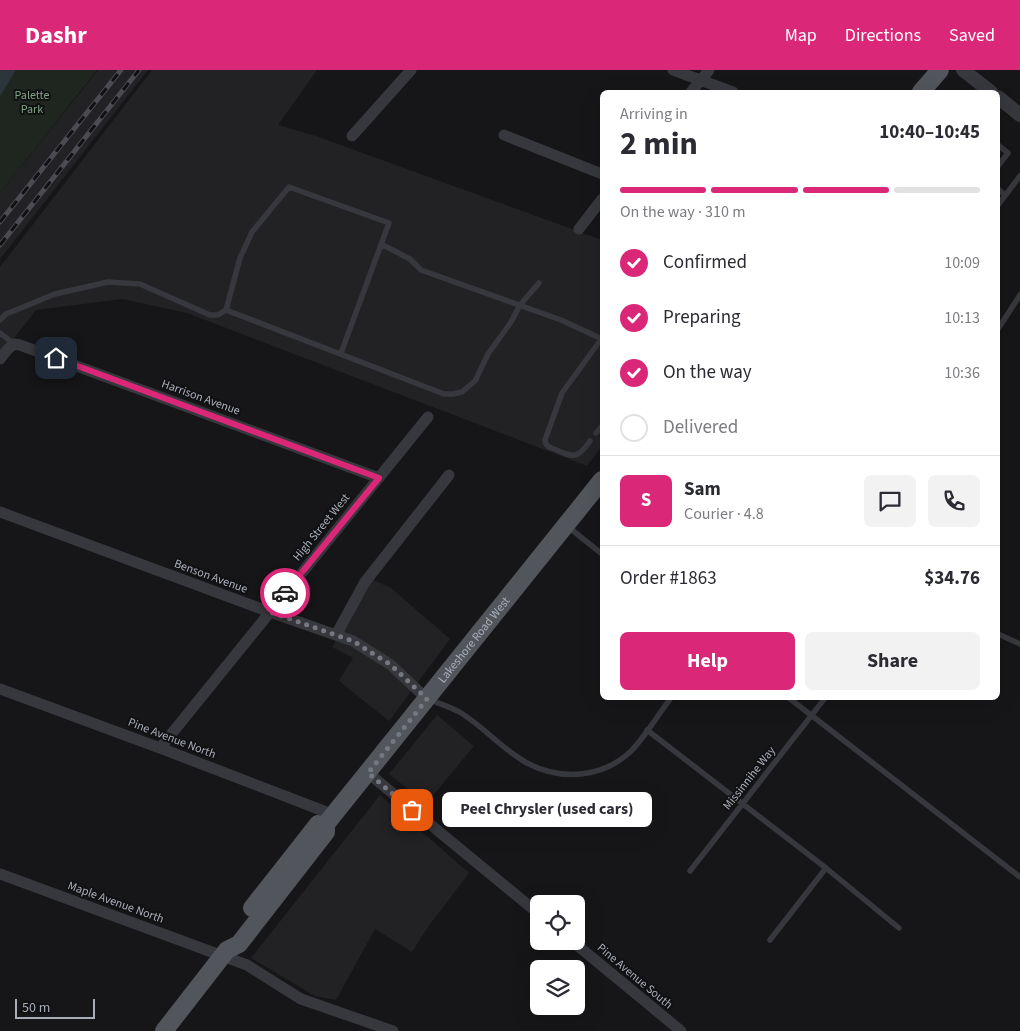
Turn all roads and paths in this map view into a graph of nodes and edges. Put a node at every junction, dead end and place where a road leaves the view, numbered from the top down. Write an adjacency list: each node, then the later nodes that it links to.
1 (411, 70): 14 (street)
2 (673, 70): 6 (street)
3 (709, 70): 6 (street)
4 (940, 70): 9 (main road)
5 (963, 70): 10 (street)
6 (701, 81): 7 (street); 8 (street)
7 (693, 90)
8 (727, 90)
9 (923, 90)
10 (988, 90)
11 (1000, 99): 12 (street)
12 (1020, 115)
13 (504, 135): 17 (street)
14 (352, 136)
15 (1000, 147): 16 (lane)
16 (1000, 163)
17 (600, 173)
18 (1020, 176): 20 (lane)
19 (1000, 191): 20 (lane)
20 (1005, 195): 22 (lane)
21 (600, 202): 23 (street)
22 (1000, 202)
23 (579, 229)
24 (381, 244): 27 (lane); 28 (lane); 35 (lane)
25 (539, 283): 27 (lane)
26 (1020, 295): 30 (lane)
27 (520, 306): 32 (lane); 35 (lane)
28 (226, 310): 29 (lane); 35 (lane)
29 (0, 320)
30 (1000, 326)
31 (0, 333): 34 (lane)
32 (600, 337)
33 (600, 341): 40 (lane)
34 (14, 344): 36 (street); 42 (street, Harrison Avenue)
35 (341, 353)
36 (0, 359)
37 (428, 417): 42 (street, High Street West)
38 (600, 428): 39 (lane)
39 (596, 433)
40 (590, 441)
41 (449, 475): 48 (street)
42 (379, 478): 47 (street, High Street West)
43 (600, 482): 45 (main road, Lakeshore Road West)
44 (0, 512): 47 (street, Benson Avenue)
45 (566, 525): 46 (lane); 52 (main road, Lakeshore Road West)
46 (600, 552)
47 (270, 612): 48 (street, Benson Avenue); 58 (street, High Street West)
48 (336, 635): 52 (street, Benson Avenue)
49 (1000, 635): 50 (lane)
50 (1020, 644)
51 (0, 690): 58 (street, Pine Avenue North)
52 (427, 699): 57 (lane); 59 (main road, Lakeshore Road West)
53 (670, 700): 57 (lane)
54 (792, 700): 56 (lane)
55 (823, 700): 56 (lane, Missinnihe Way)
56 (811, 715): 60 (lane, Missinnihe Way); 65 (lane)
57 (647, 730): 60 (lane)
58 (160, 748): 61 (street, Pine Avenue North)
59 (368, 773): 61 (main road, Lakeshore Road West); 66 (street)
60 (743, 803): 62 (lane); 63 (lane, Missinnihe Way)
61 (330, 819): 70 (main road, Lakeshore Road West)
62 (826, 868): 67 (lane); 68 (lane)
63 (690, 871)
64 (0, 874): 70 (street, Maple Avenue North)
65 (1020, 877)
66 (530, 907)
67 (899, 928)
68 (770, 940)
69 (583, 950): 73 (street, Pine Avenue South)
70 (224, 953): 71 (main road, Lakeshore Road West); 72 (street, Maple Avenue North)
71 (164, 1031)
72 (393, 1031)
73 (681, 1031)

